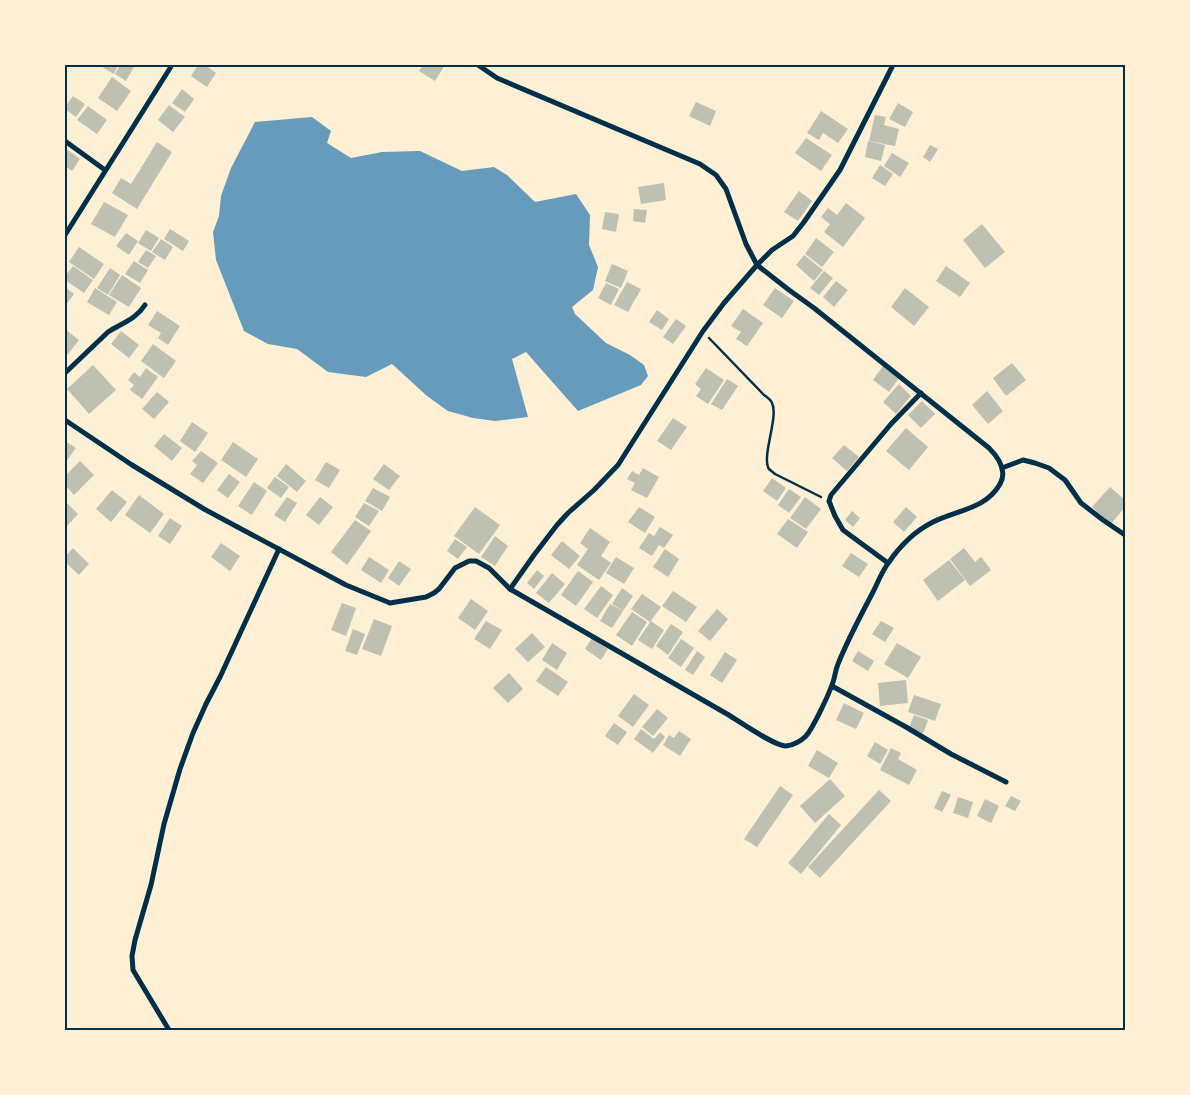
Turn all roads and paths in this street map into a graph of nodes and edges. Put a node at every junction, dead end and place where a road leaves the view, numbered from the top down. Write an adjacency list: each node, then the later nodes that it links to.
1 (172, 65): 5 (street)
2 (478, 65): 7 (street)
3 (893, 65): 7 (street)
4 (65, 141): 5 (street)
5 (105, 170): 6 (street)
6 (65, 235)
7 (757, 265): 9 (street); 11 (street)
8 (145, 305): 10 (street)
9 (703, 331): 14 (path); 18 (street)
10 (65, 372)
11 (920, 393): 13 (street); 14 (street)
12 (65, 420): 16 (street)
13 (1002, 468): 15 (street); 17 (street)
14 (829, 502): 17 (street)
15 (1125, 535)
16 (279, 549): 18 (street); 21 (street)
17 (888, 563): 19 (street)
18 (510, 589): 19 (street)
19 (832, 686): 20 (street)
20 (1006, 782)
21 (169, 1030)

